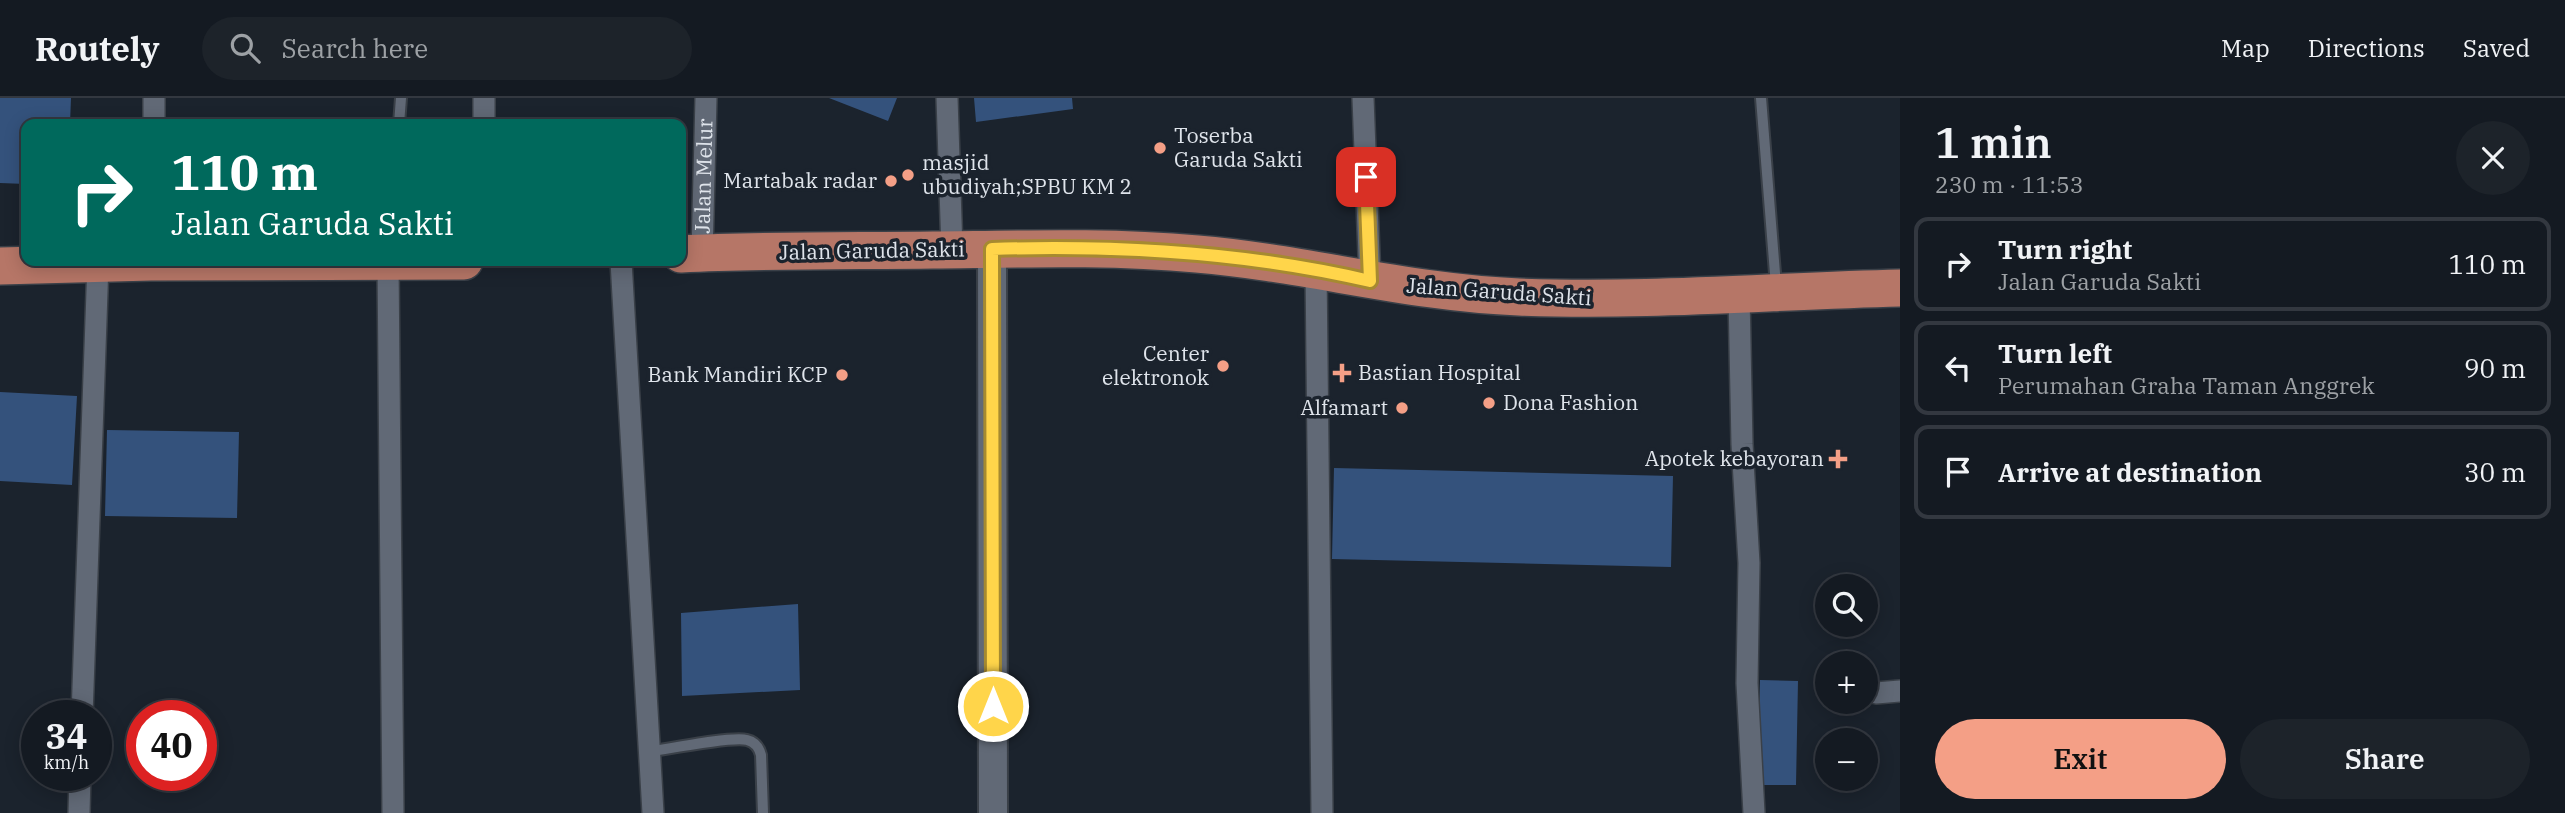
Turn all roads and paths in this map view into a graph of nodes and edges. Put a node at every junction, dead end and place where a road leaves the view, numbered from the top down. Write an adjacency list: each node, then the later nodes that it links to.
1 (154, 98): 8 (street)
2 (401, 98): 9 (lane)
3 (484, 98): 10 (street)
4 (706, 98): 13 (street, Jalan Melur)
5 (947, 98): 12 (street)
6 (1363, 98): 20 (street)
7 (1761, 98): 22 (lane)
8 (154, 119)
9 (399, 119)
10 (484, 119)
11 (992, 249): 12 (highway, Jalan Garuda Sakti); 19 (highway, Jalan Garuda Sakti); 33 (street)
12 (952, 250): 13 (highway, Jalan Garuda Sakti)
13 (691, 253)
14 (21, 265): 15 (highway)
15 (0, 266)
16 (97, 266): 26 (street)
17 (388, 266): 30 (street)
18 (621, 266): 27 (street)
19 (1316, 269): 20 (highway, Jalan Garuda Sakti); 34 (street)
20 (1370, 281): 23 (highway, Jalan Garuda Sakti)
21 (1900, 288): 22 (highway, Jalan Garuda Sakti)
22 (1777, 292): 23 (highway, Jalan Garuda Sakti)
23 (1739, 295): 35 (street)
24 (1900, 691): 25 (street)
25 (1878, 694)
26 (83, 700)
27 (648, 752): 31 (street); 32 (lane)
28 (80, 791): 29 (street)
29 (79, 813)
30 (393, 813)
31 (653, 813)
32 (763, 813)
33 (993, 813)
34 (1322, 813)
35 (1754, 813)

